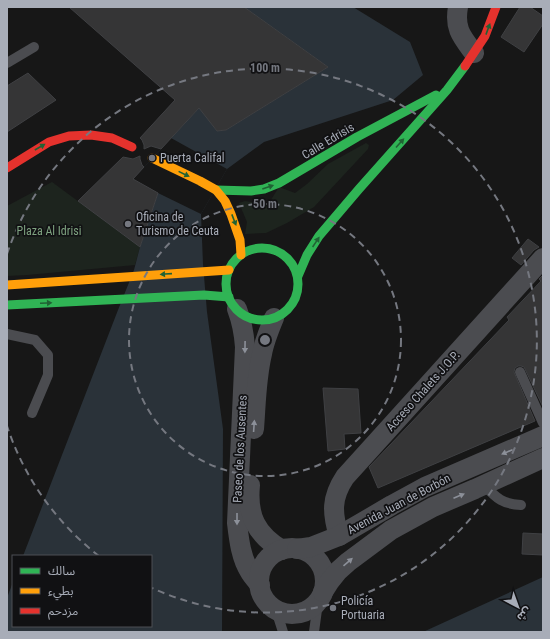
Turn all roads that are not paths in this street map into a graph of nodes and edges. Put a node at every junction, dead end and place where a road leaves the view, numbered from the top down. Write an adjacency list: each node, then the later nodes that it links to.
1 (458, 7): 4 (street)
2 (496, 7): 4 (main road, one-way to 2)
3 (34, 47): 5 (lane)
4 (474, 53): 6 (main road)
5 (7, 64)
6 (447, 90): 10 (main road, Calle Edrisis, one-way to 6); 14 (main road, one-way to 6)
7 (132, 147): 9 (main road, one-way to 7)
8 (152, 158): 10 (main road, Calle Edrisis, one-way to 10)
9 (7, 168)
10 (216, 190): 11 (main road, Calle Edrisis, one-way to 11)
11 (241, 255): 13 (main road); 14 (main road)
12 (543, 258): 27 (street, Acceso Chalets J.O.P.)
13 (229, 270): 15 (main road, one-way to 15); 16 (main road)
14 (298, 276): 18 (main road)
15 (7, 285)
16 (233, 303): 17 (main road, one-way to 16); 18 (main road); 29 (street, Paseo de los Ausentes, one-way to 29)
17 (7, 305)
18 (274, 318): 28 (street, Paseo de los Ausentes, one-way to 18)
19 (7, 334): 21 (lane)
20 (520, 372): 22 (lane)
21 (32, 413)
22 (543, 423)
23 (543, 436): 27 (street, Avenida Juan de Borbón, one-way to 27)
24 (543, 458): 25 (street, Avenida Juan de Borbón)
25 (484, 485): 26 (lane); 30 (street, Avenida Juan de Borbón, one-way to 25)
26 (522, 505)
27 (339, 536): 28 (street, Avenida Juan de Borbón)
28 (290, 550): 29 (street); 30 (street)
29 (260, 585): 31 (street)
30 (320, 597): 31 (street); 33 (lane)
31 (276, 610): 32 (lane)
32 (283, 632)
33 (314, 632)

